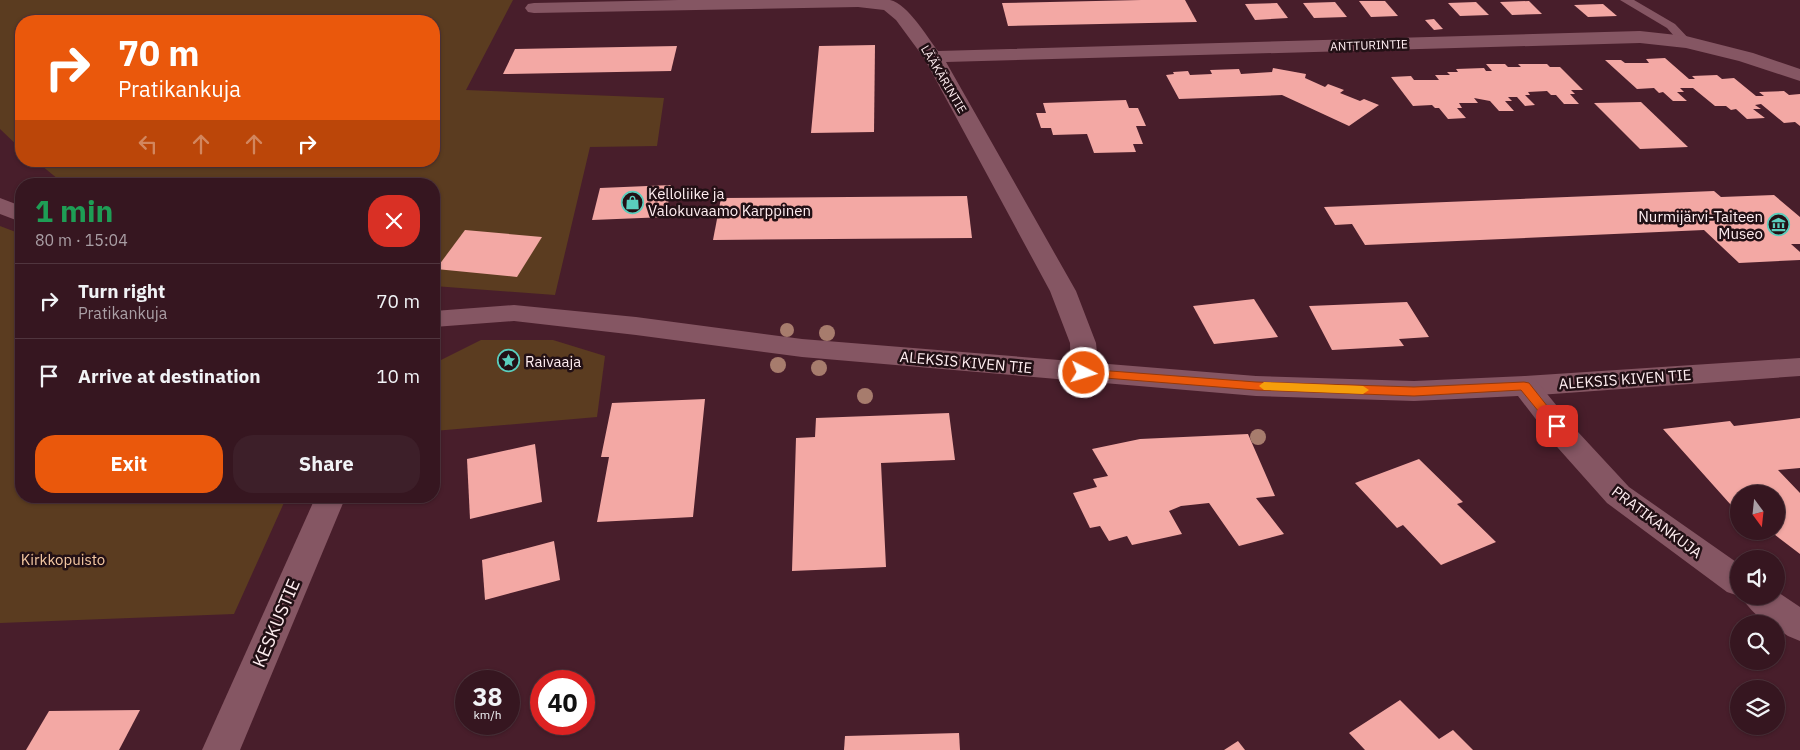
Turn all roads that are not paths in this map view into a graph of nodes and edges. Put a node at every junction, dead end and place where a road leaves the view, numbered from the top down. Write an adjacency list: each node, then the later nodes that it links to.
1 (1626, 0): 3 (lane)
2 (534, 8): 4 (street, LÄÄKÄRINTIE)
3 (1686, 42): 4 (street, ANTTURINTIE); 5 (street, ANTTURINTIE)
4 (933, 57): 10 (street, LÄÄKÄRINTIE)
5 (1800, 75)
6 (0, 204): 7 (street)
7 (15, 212)
8 (440, 319): 10 (street, ALEKSIS KIVEN TIE)
9 (1800, 367): 11 (street, ALEKSIS KIVEN TIE)
10 (1084, 373): 11 (street, ALEKSIS KIVEN TIE)
11 (1524, 386): 13 (street, PRATIKANKUJA)
12 (328, 503): 16 (street, KESKUSTIE)
13 (1730, 576)
14 (1771, 605): 15 (street)
15 (1800, 626)
16 (221, 750)

